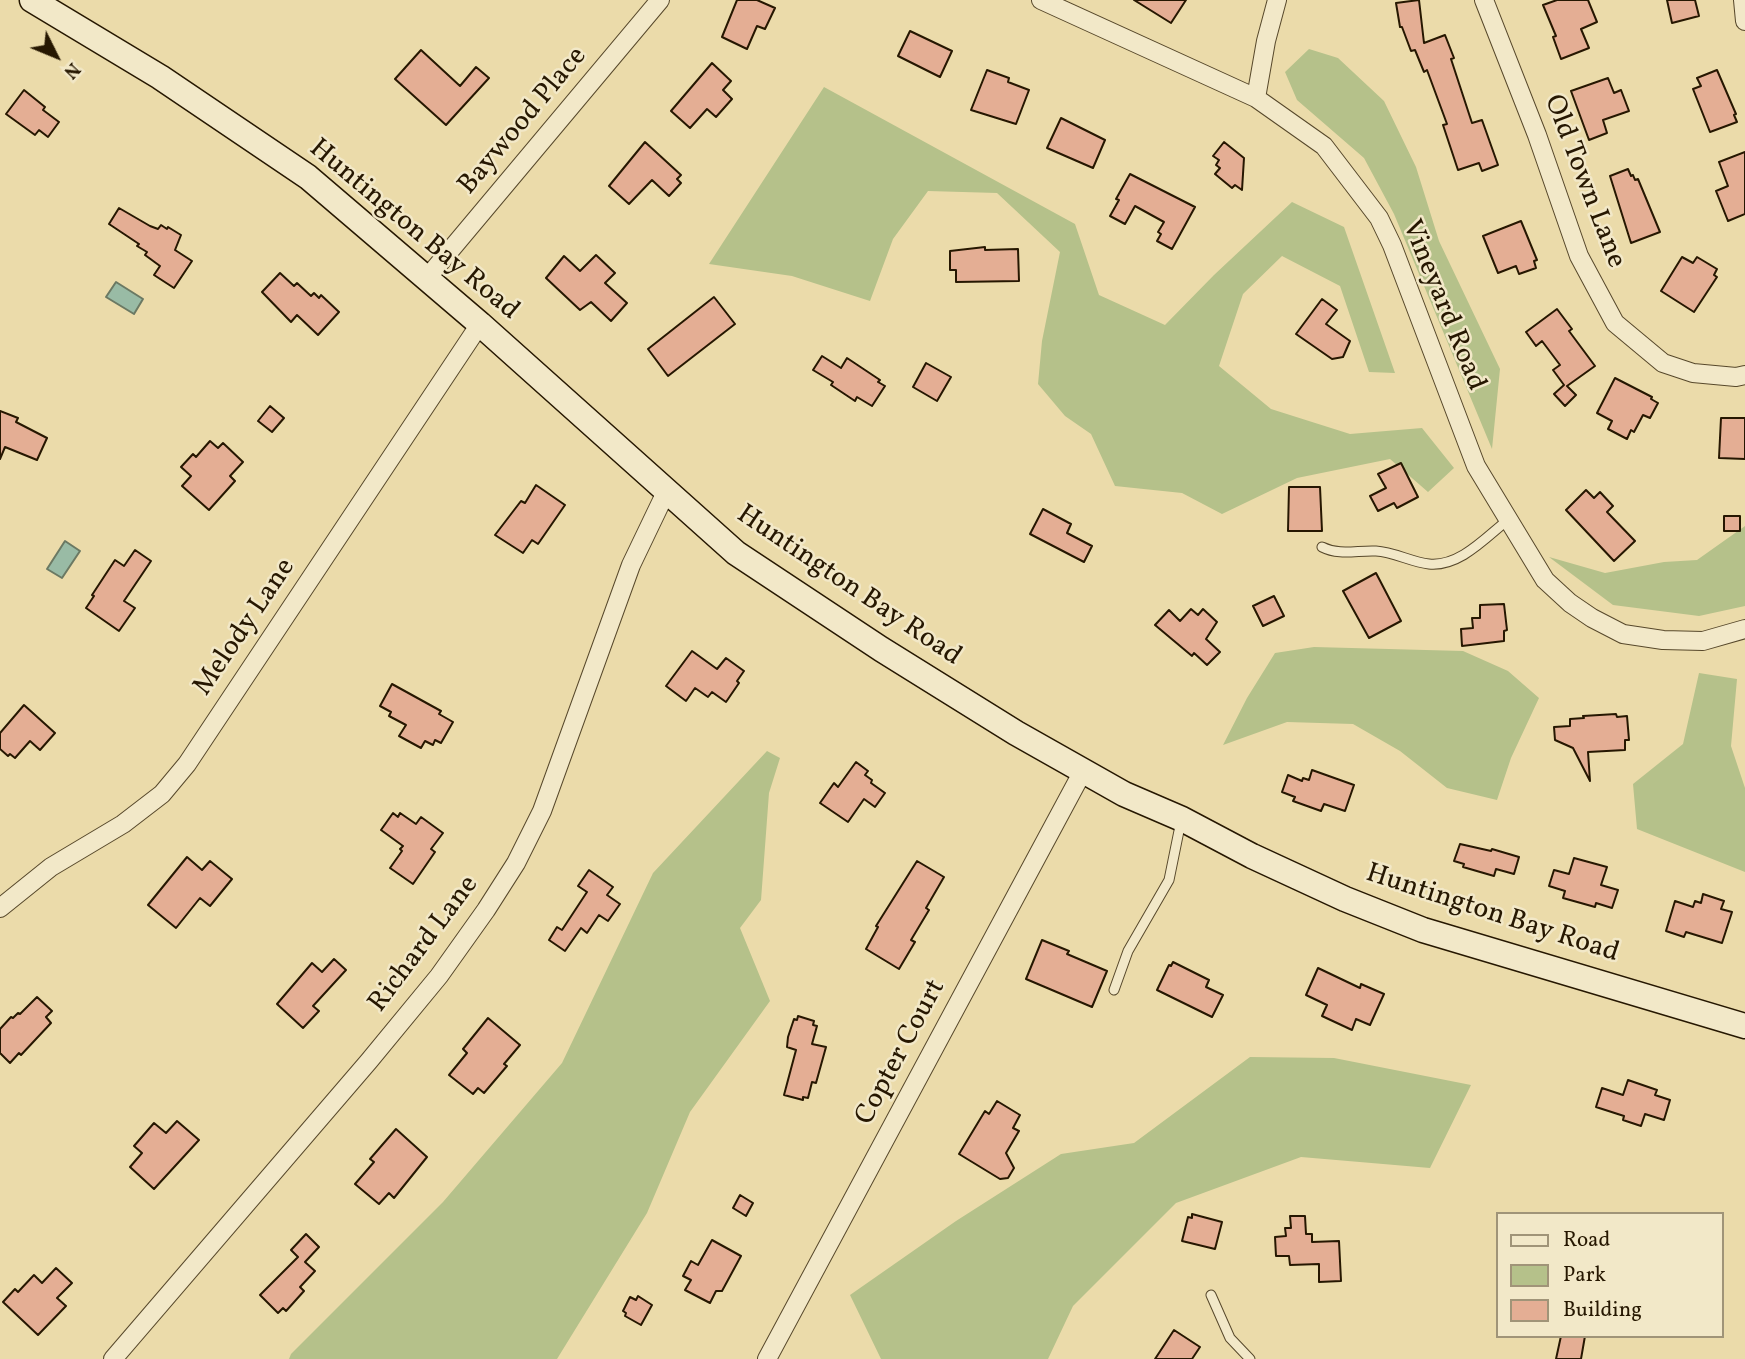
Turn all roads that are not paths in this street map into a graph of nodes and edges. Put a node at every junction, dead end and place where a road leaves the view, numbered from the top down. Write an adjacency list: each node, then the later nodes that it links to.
1 (32, 0): 9 (street, Huntington Bay Road)
2 (660, 0): 9 (street, Baywood Place)
3 (1041, 0): 8 (street, Vineyard Road)
4 (1277, 0): 8 (street)
5 (1484, 0): 11 (street, Old Town Lane)
6 (1743, 0): 7 (street)
7 (1745, 21)
8 (1256, 98): 13 (street, Vineyard Road)
9 (427, 278): 10 (street, Huntington Bay Road)
10 (480, 324): 12 (street, Huntington Bay Road); 18 (street, Melody Lane)
11 (1745, 375)
12 (666, 492): 16 (street, Huntington Bay Road); 22 (street, Richard Lane)
13 (1508, 519): 14 (lane); 15 (street, Vineyard Road)
14 (1322, 547)
15 (1745, 629)
16 (1083, 771): 17 (street, Huntington Bay Road); 23 (street, Copter Court)
17 (1182, 819): 19 (lane); 20 (street, Huntington Bay Road)
18 (0, 908)
19 (1114, 990)
20 (1745, 1026)
21 (1211, 1295): 24 (lane)
22 (113, 1359)
23 (767, 1359)
24 (1250, 1359)

